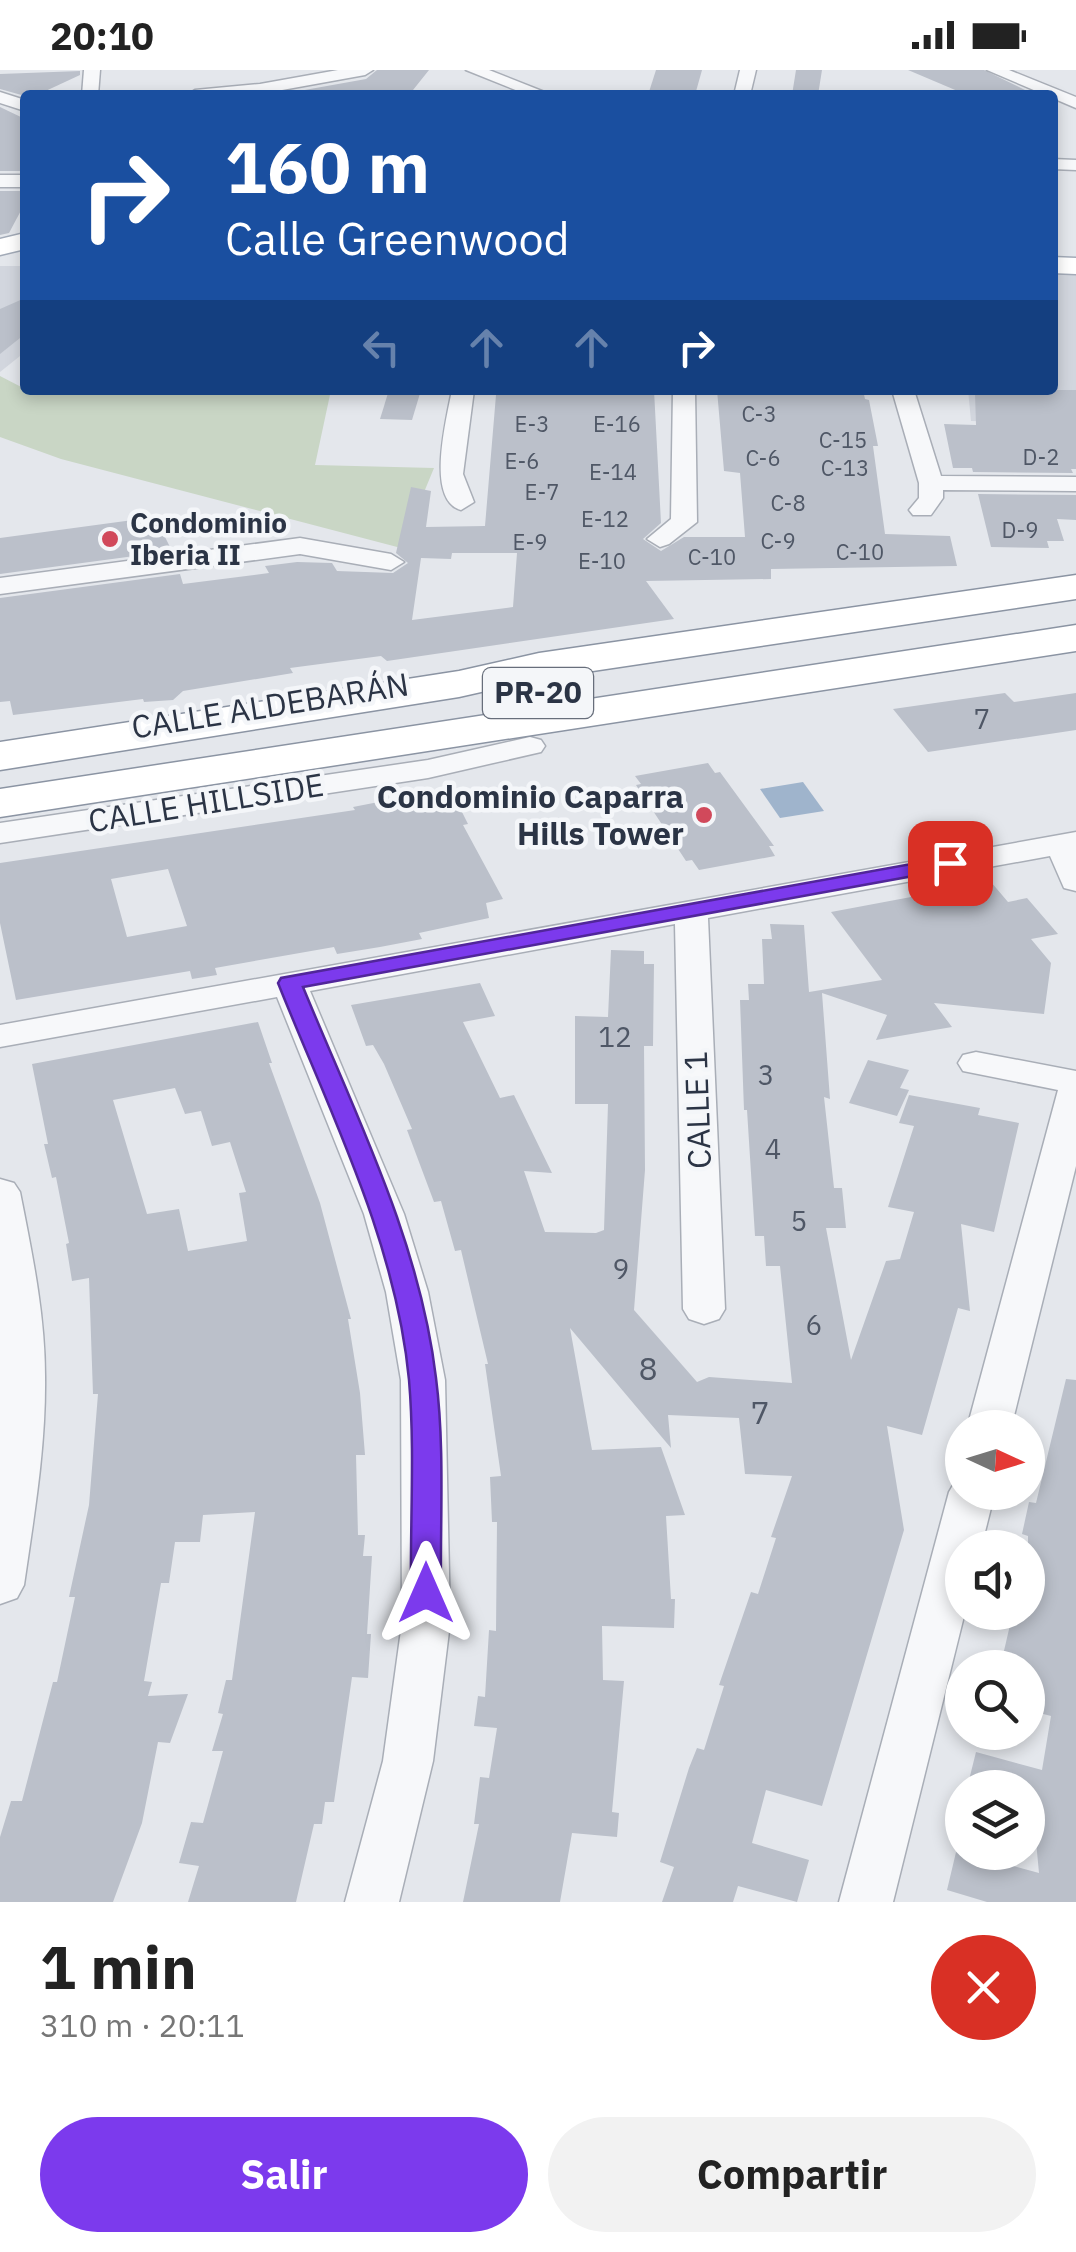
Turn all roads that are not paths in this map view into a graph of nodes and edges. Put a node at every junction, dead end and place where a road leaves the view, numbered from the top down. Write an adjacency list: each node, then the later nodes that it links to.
1 (365, 70): 4 (street)
2 (474, 70): 5 (street)
3 (994, 70): 6 (street)
4 (249, 90)
5 (530, 90)
6 (1044, 90)
7 (461, 395): 12 (street)
8 (684, 395): 14 (street)
9 (905, 395): 10 (street)
10 (931, 483): 11 (street); 13 (street)
11 (1076, 484)
12 (461, 502)
13 (922, 510)
14 (660, 539)
15 (391, 562): 16 (street)
16 (0, 586)
17 (1076, 587): 20 (highway)
18 (1076, 614): 25 (highway, PR-20)
19 (1076, 638): 26 (highway, PR-20)
20 (539, 666): 22 (street, CALLE ALDEBARÁN); 24 (highway)
21 (1076, 667): 23 (highway)
22 (0, 746)
23 (530, 746): 26 (highway); 28 (street, CALLE HILLSIDE)
24 (0, 756)
25 (0, 773)
26 (60, 794): 27 (highway, PR-20)
27 (0, 803)
28 (0, 834)
29 (1068, 842): 30 (street); 31 (street)
30 (1076, 882)
31 (692, 911): 32 (street); 38 (street, CALLE 1)
32 (290, 983): 33 (street); 42 (street)
33 (0, 1036)
34 (976, 1062): 35 (street)
35 (1076, 1082)
36 (1076, 1091): 39 (street)
37 (0, 1192): 41 (street)
38 (704, 1308)
39 (994, 1410)
40 (967, 1510): 43 (street)
41 (0, 1585)
42 (372, 1902)
43 (866, 1902)

